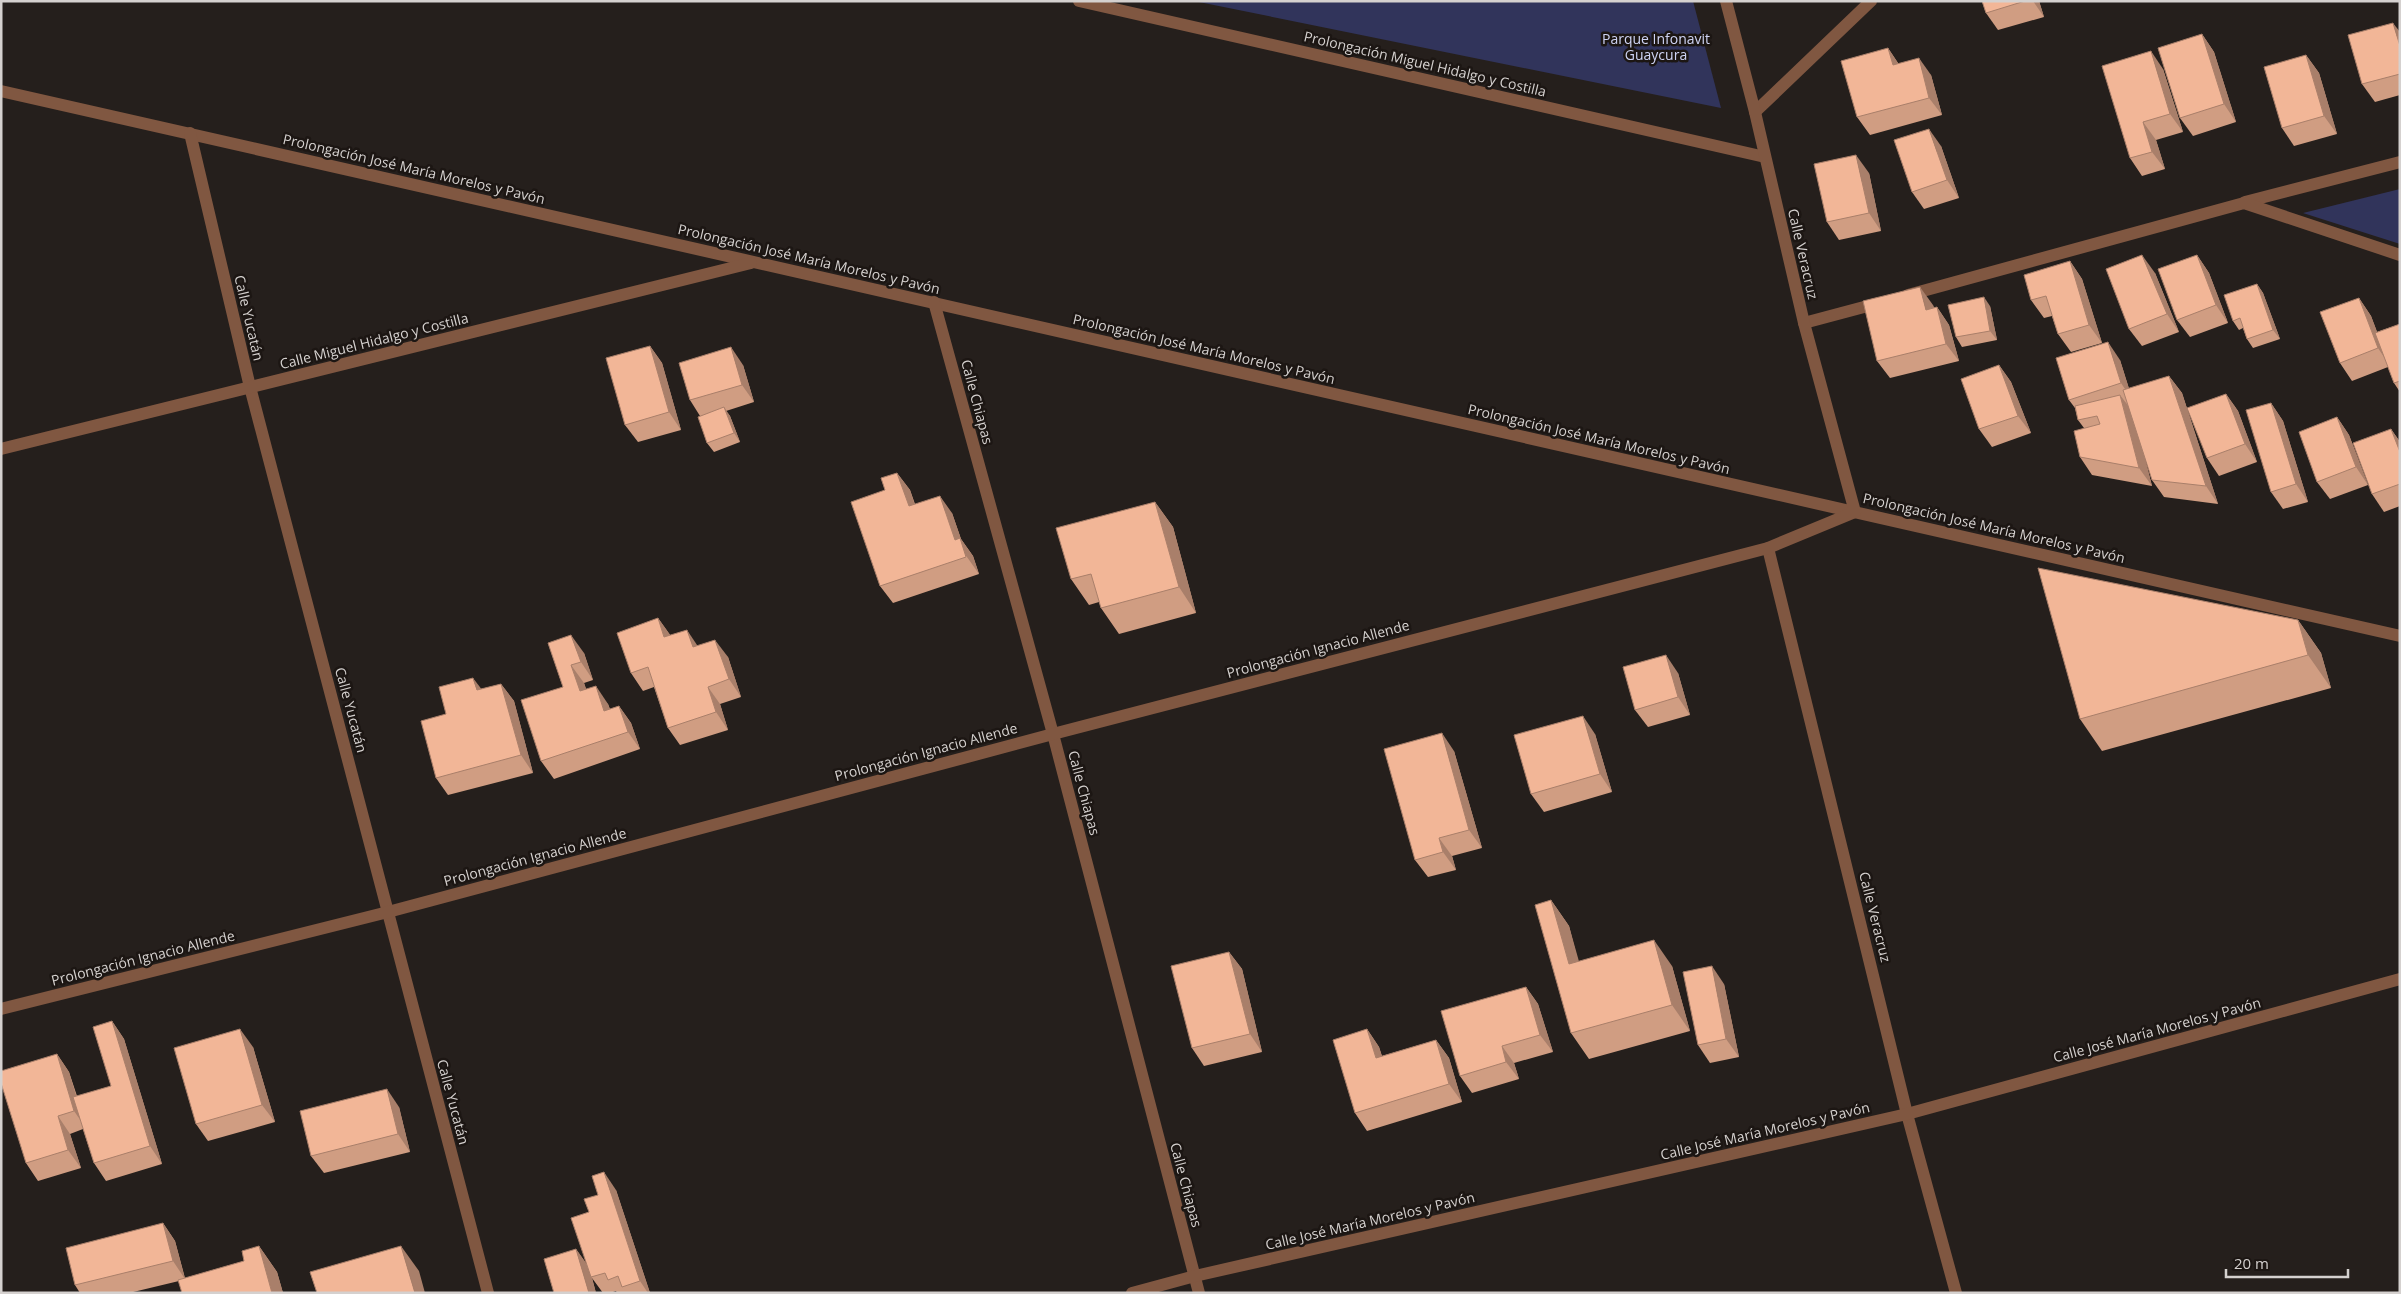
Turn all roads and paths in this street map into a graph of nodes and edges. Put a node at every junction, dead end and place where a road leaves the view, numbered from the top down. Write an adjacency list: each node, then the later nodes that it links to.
1 (1079, 1): 7 (street, Prolongación Miguel Hidalgo y Costilla)
2 (1726, 1): 5 (street, Calle Veracruz)
3 (1871, 1): 5 (street)
4 (1, 91): 6 (street, Prolongación José María Morelos y Pavón)
5 (1755, 112): 7 (street, Calle Veracruz)
6 (190, 133): 11 (street, Prolongación José María Morelos y Pavón); 14 (street, Calle Yucatán)
7 (1765, 157): 13 (street, Calle Veracruz)
8 (2400, 162): 9 (street)
9 (2244, 203): 10 (street); 13 (street)
10 (2400, 255)
11 (753, 262): 12 (street, Prolongación José María Morelos y Pavón); 14 (street, Calle Miguel Hidalgo y Costilla)
12 (934, 302): 16 (street, Prolongación José María Morelos y Pavón); 19 (street, Calle Chiapas)
13 (1804, 323): 16 (street, Calle Veracruz)
14 (250, 387): 15 (street, Calle Miguel Hidalgo y Costilla); 20 (street, Calle Yucatán)
15 (1, 449)
16 (1855, 512): 17 (street, Prolongación Ignacio Allende); 18 (street, Prolongación José María Morelos y Pavón)
17 (1768, 548): 19 (street, Prolongación Ignacio Allende); 23 (street, Calle Veracruz)
18 (2400, 636)
19 (1053, 734): 20 (street, Prolongación Ignacio Allende); 24 (street, Calle Chiapas)
20 (388, 912): 22 (street, Prolongación Ignacio Allende); 25 (street, Calle Yucatán)
21 (2400, 979): 23 (street, Calle José María Morelos y Pavón)
22 (1, 1010)
23 (1907, 1114): 24 (street, Calle José María Morelos y Pavón); 28 (street, Calle Veracruz)
24 (1195, 1276): 26 (street, Calle José María Morelos y Pavón); 27 (street, Calle Chiapas)
25 (488, 1293)
26 (1132, 1293)
27 (1199, 1293)
28 (1956, 1293)

